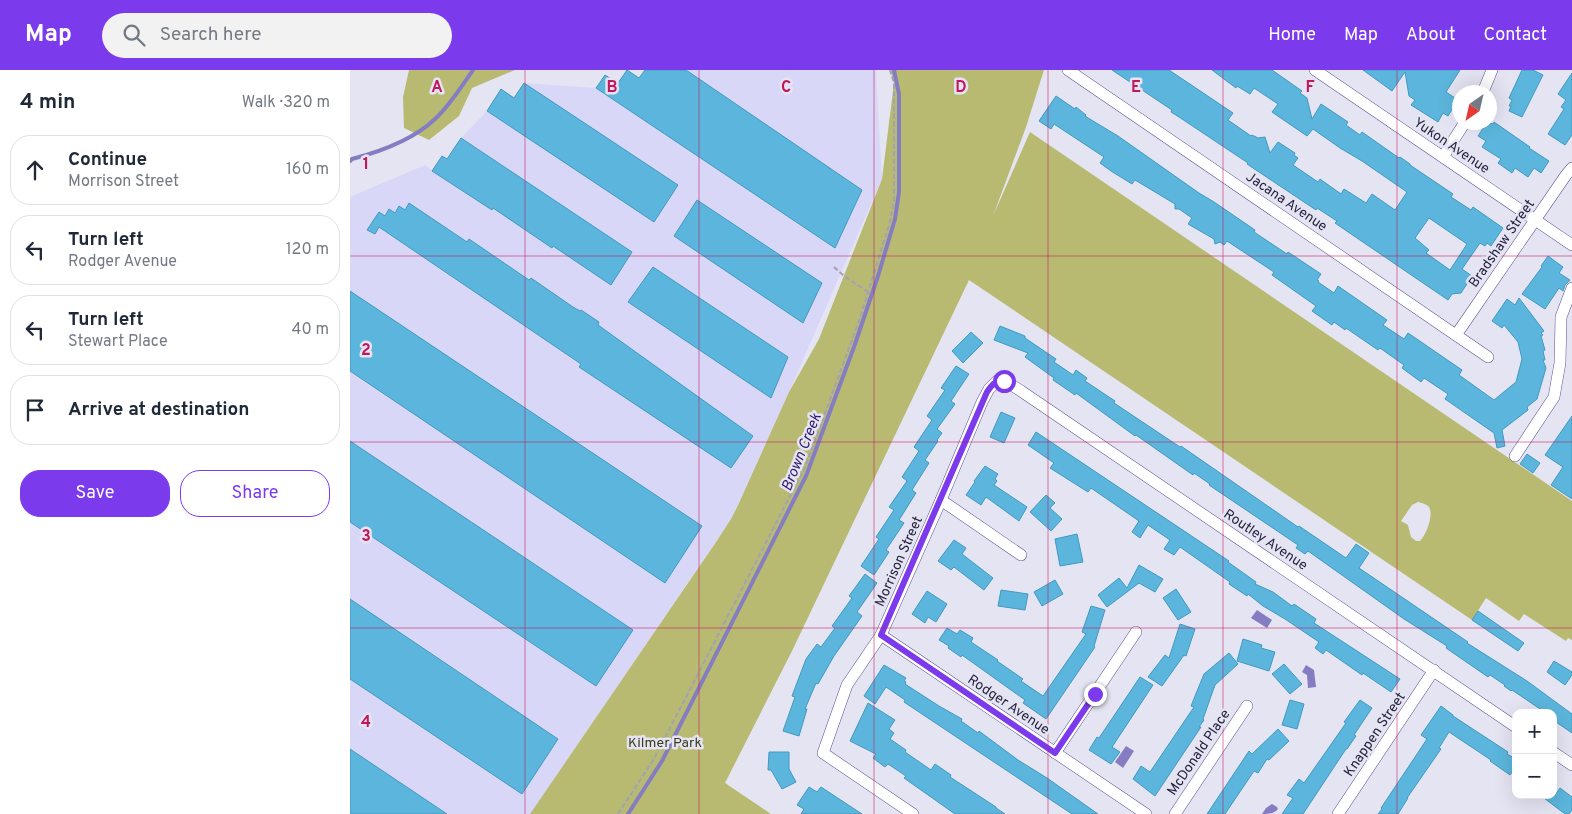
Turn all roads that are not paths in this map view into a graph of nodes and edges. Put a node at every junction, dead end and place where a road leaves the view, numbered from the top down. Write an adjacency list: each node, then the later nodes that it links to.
1 (1068, 70): 11 (street, Jacana Avenue)
2 (1316, 70): 6 (street, Yukon Avenue)
3 (1492, 70): 4 (street)
4 (1486, 85)
5 (1460, 130): 6 (street)
6 (1443, 156): 8 (street, Yukon Avenue)
7 (1572, 168): 8 (street, Bradshaw Street)
8 (1535, 219): 9 (street, Yukon Avenue); 11 (street, Bradshaw Street)
9 (1572, 245)
10 (1572, 288): 14 (street)
11 (1456, 335): 12 (street, Jacana Avenue)
12 (1488, 357)
13 (997, 381): 15 (street, Morrison Street); 19 (street, Routley Avenue)
14 (1515, 456)
15 (941, 500): 16 (street); 18 (street, Morrison Street)
16 (1021, 555)
17 (1136, 632): 22 (street)
18 (881, 635): 22 (street, Rodger Avenue); 25 (street, Morrison Street)
19 (1434, 670): 21 (street, Routley Avenue); 28 (street, Knappen Street)
20 (1247, 706): 27 (street, McDonald Place)
21 (1512, 724)
22 (1055, 753): 26 (street, Rodger Avenue)
23 (1556, 754): 24 (street)
24 (1572, 765)
25 (913, 814)
26 (1146, 814)
27 (1175, 814)
28 (1338, 814)

